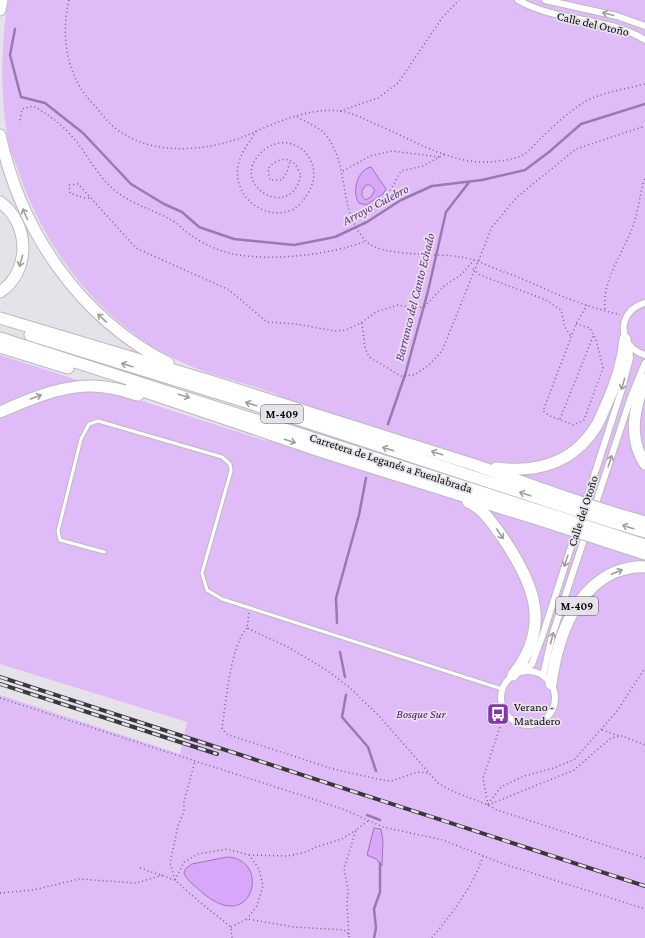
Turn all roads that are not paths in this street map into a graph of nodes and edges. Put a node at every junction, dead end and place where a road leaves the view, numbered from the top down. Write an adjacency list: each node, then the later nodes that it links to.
1 (2, 0): 4 (highway)
2 (518, 0): 6 (street, Calle del Otoño)
3 (545, 0): 5 (street, Calle del Otoño, one-way to 3)
4 (0, 10)
5 (645, 26)
6 (645, 40)
7 (0, 135): 19 (highway, one-way to 7)
8 (0, 202): 9 (highway, one-way to 9)
9 (0, 292)
10 (645, 303): 14 (street, Calle del Otoño)
11 (0, 318): 19 (highway, M-409)
12 (0, 325): 25 (highway, Carretera de Leganés a Fuenlabrada / M-409, one-way to 12)
13 (0, 338): 25 (highway, Carretera de Leganés a Fuenlabrada / M-409, one-way to 25)
14 (627, 342): 16 (street); 24 (highway, M-409); 34 (street, Calle del Otoño, one-way to 34)
15 (0, 347): 21 (highway, M-409)
16 (645, 355)
17 (645, 363): 35 (street, Calle del Otoño, one-way to 17)
18 (645, 379): 23 (highway)
19 (207, 380): 24 (highway, M-409, one-way to 19)
20 (0, 412): 21 (highway, one-way to 21)
21 (238, 424): 22 (highway, M-409, one-way to 22)
22 (329, 454): 25 (highway, M-409); 34 (highway, M-409, one-way to 34)
23 (645, 464)
24 (475, 465): 25 (highway, M-409)
25 (560, 511): 26 (highway, Carretera de Leganés a Fuenlabrada / M-409, bridge); 29 (highway, M-409, bridge)
26 (613, 517): 27 (highway, M-409); 28 (highway, M-409, one-way to 26)
27 (645, 522)
28 (645, 532)
29 (607, 537): 30 (highway, M-409); 32 (highway, M-409)
30 (645, 545)
31 (104, 552): 36 (lane)
32 (645, 554)
33 (645, 567): 35 (highway, M-409, one-way to 33)
34 (519, 673): 35 (street); 36 (street)
35 (547, 680): 36 (street)
36 (502, 689)

